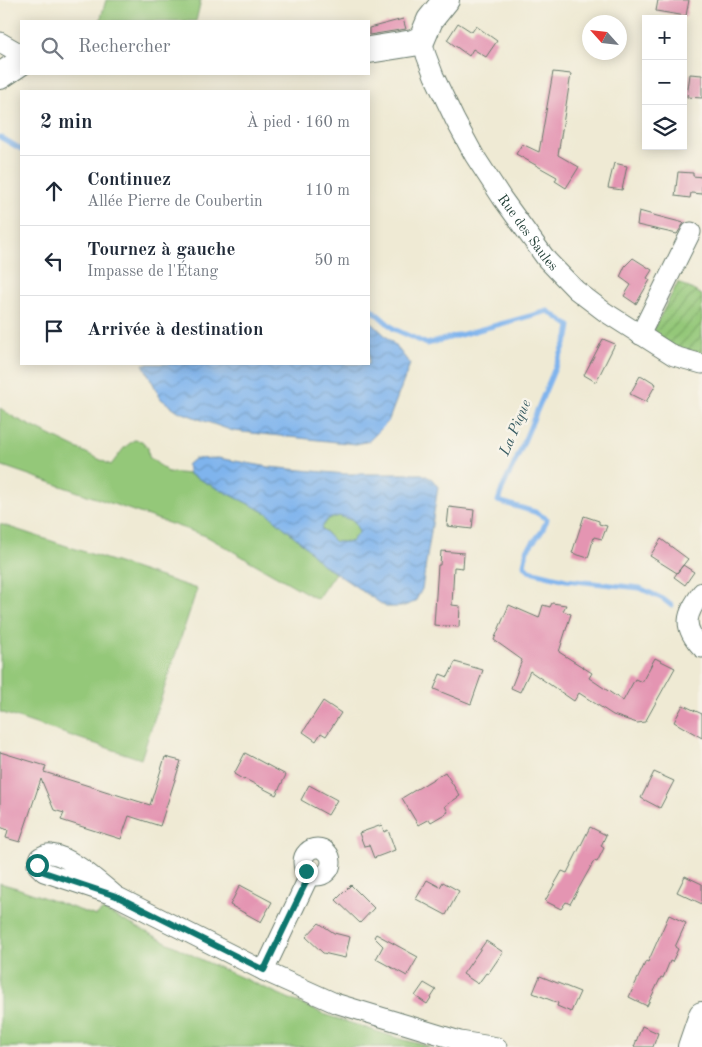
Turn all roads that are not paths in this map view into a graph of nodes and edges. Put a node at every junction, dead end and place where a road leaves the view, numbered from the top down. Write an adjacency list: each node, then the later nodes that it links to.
1 (446, 0): 2 (street)
2 (422, 39): 4 (street); 9 (street, Rue des Saules)
3 (0, 42): 5 (street)
4 (370, 50)
5 (20, 53)
6 (20, 63): 7 (street)
7 (0, 76)
8 (691, 232): 9 (street)
9 (640, 335): 10 (street, Rue des Saules)
10 (702, 364)
11 (702, 592): 12 (street)
12 (702, 648)
13 (310, 874): 15 (street)
14 (116, 896): 15 (street)
15 (264, 970): 17 (street)
16 (702, 1015): 18 (street)
17 (497, 1047)
18 (691, 1047)

